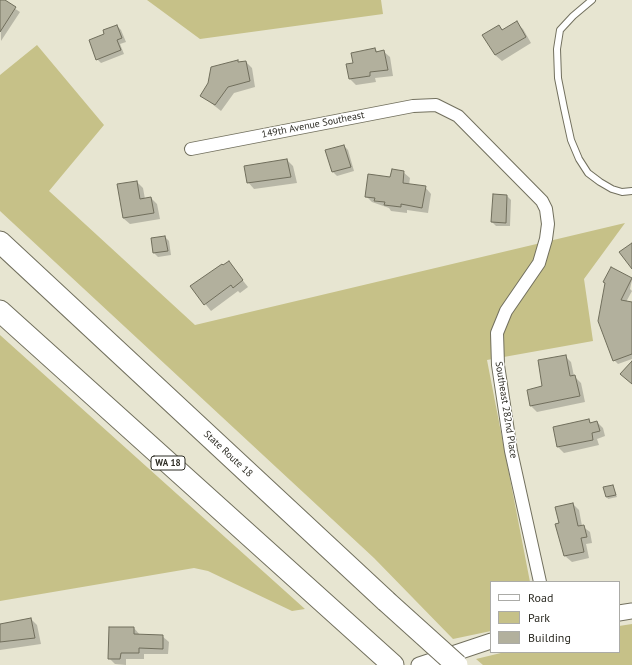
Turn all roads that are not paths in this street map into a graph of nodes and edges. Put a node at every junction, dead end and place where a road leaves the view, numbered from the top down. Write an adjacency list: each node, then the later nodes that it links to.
1 (592, 0): 4 (lane)
2 (436, 104): 3 (street, 149th Avenue Southeast); 7 (street, Southeast 282nd Place)
3 (191, 149)
4 (632, 191)
5 (0, 242): 13 (highway, State Route 18, bridge)
6 (0, 311): 11 (highway, WA 18)
7 (540, 581)
8 (632, 611): 9 (street)
9 (620, 613)
10 (490, 640): 12 (street)
11 (393, 665)
12 (419, 665)
13 (457, 665)

